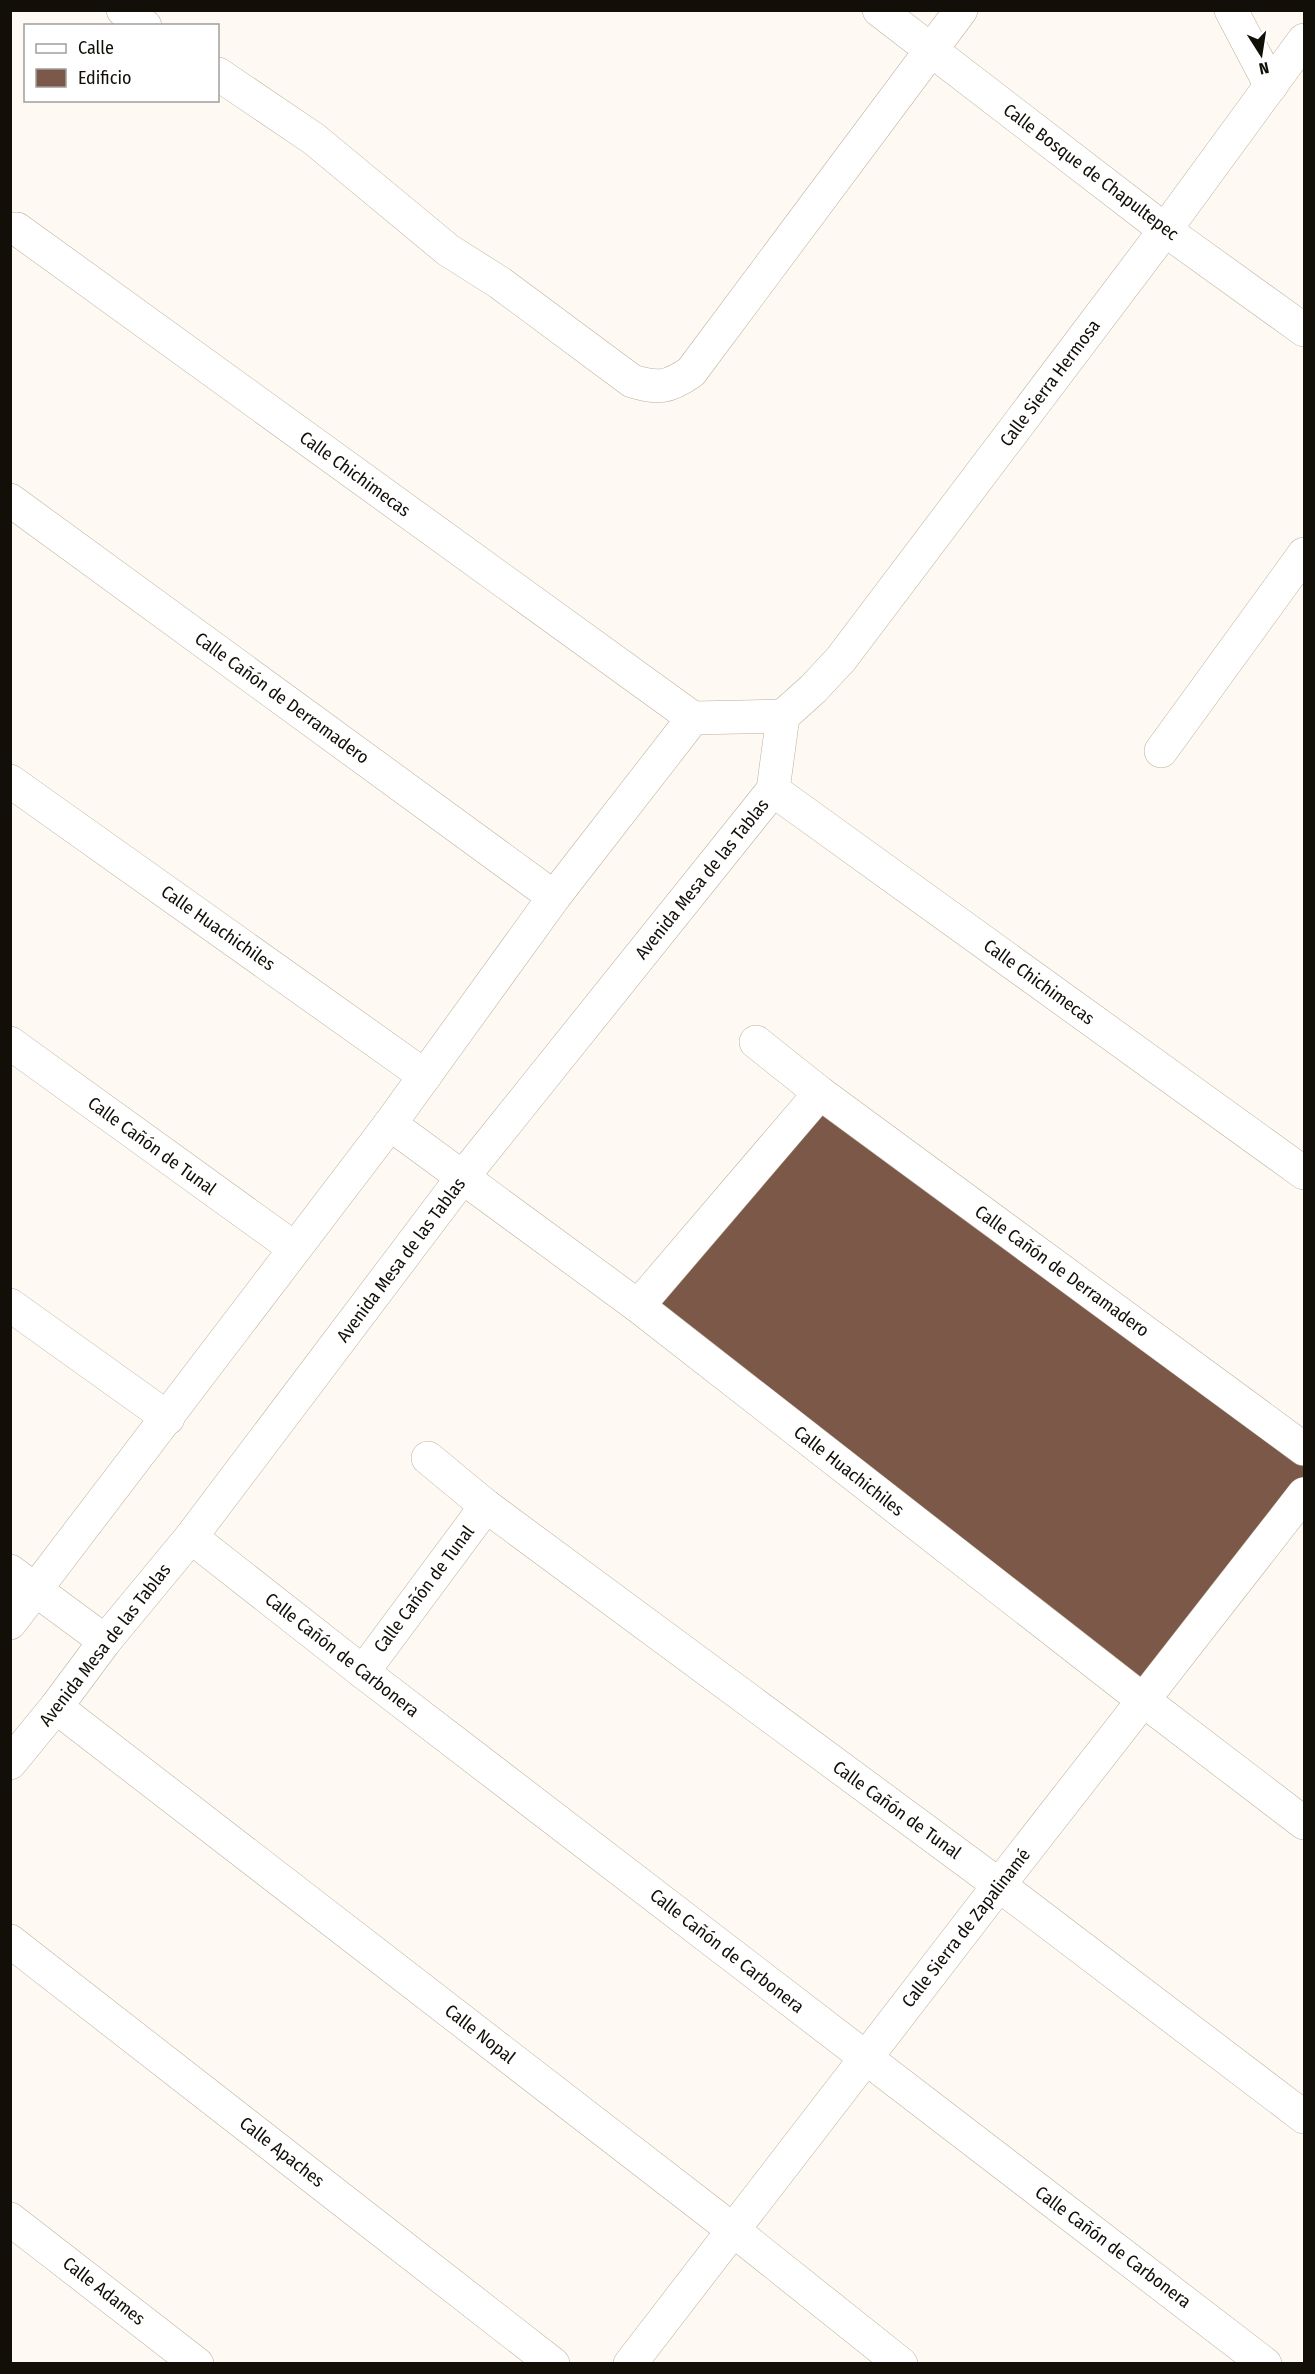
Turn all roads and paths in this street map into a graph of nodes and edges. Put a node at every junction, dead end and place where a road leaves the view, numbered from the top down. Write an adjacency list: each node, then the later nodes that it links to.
1 (123, 10): 5 (street)
2 (879, 10): 7 (street, Calle Bosque de Chapultepec)
3 (962, 10): 7 (street)
4 (1231, 10): 9 (street)
5 (142, 24)
6 (1305, 40): 9 (street, Calle Sierra Hermosa)
7 (931, 49): 8 (street); 11 (street, Calle Bosque de Chapultepec)
8 (219, 75)
9 (1271, 86): 11 (street, Calle Sierra Hermosa)
10 (14, 229): 16 (street, Calle Chichimecas)
11 (1166, 230): 12 (street, Calle Bosque de Chapultepec); 15 (street, Calle Sierra Hermosa)
12 (1305, 330)
13 (10, 500): 20 (street, Calle Cañón de Derramadero)
14 (1305, 554): 17 (street)
15 (783, 716): 16 (street); 19 (street, Avenida Mesa de las Tablas)
16 (693, 718): 20 (street)
17 (1161, 751)
18 (10, 781): 23 (street, Calle Huachichiles)
19 (773, 790): 26 (street, Calle Chichimecas); 27 (street, Avenida Mesa de las Tablas)
20 (554, 897): 23 (street)
21 (756, 1042): 24 (street, Calle Cañón de Derramadero)
22 (10, 1043): 28 (street, Calle Cañón de Tunal)
23 (425, 1076): 25 (street)
24 (820, 1093): 30 (street); 32 (street, Calle Cañón de Derramadero)
25 (390, 1124): 27 (street, Calle Huachichiles); 28 (street)
26 (1305, 1173)
27 (462, 1178): 30 (street, Calle Huachichiles); 36 (street, Avenida Mesa de las Tablas)
28 (294, 1248): 31 (street)
29 (10, 1305): 31 (street)
30 (638, 1306): 41 (street, Calle Huachichiles)
31 (168, 1418): 37 (street)
32 (1305, 1449)
33 (428, 1458): 35 (street, Calle Cañón de Tunal)
34 (1305, 1494): 41 (street, Calle Sierra de Zapalinamé)
35 (486, 1506): 40 (street, Calle Cañón de Tunal); 45 (street, Calle Cañón de Tunal)
36 (191, 1537): 39 (street, Avenida Mesa de las Tablas); 40 (street, Calle Cañón de Carbonera)
37 (23, 1580): 38 (street); 39 (street)
38 (10, 1623)
39 (105, 1641): 42 (street, Avenida Mesa de las Tablas)
40 (363, 1672): 47 (street, Calle Cañón de Carbonera)
41 (1143, 1700): 44 (street, Calle Huachichiles); 45 (street, Calle Sierra de Zapalinamé)
42 (56, 1707): 43 (street, Avenida Mesa de las Tablas); 50 (street, Calle Nopal)
43 (10, 1763)
44 (1305, 1823)
45 (999, 1885): 47 (street, Calle Sierra de Zapalinamé); 48 (street, Calle Cañón de Tunal)
46 (10, 1941): 52 (street, Calle Apaches)
47 (866, 2058): 50 (street, Calle Sierra de Zapalinamé); 55 (street, Calle Cañón de Carbonera)
48 (1305, 2118)
49 (10, 2218): 51 (street, Calle Adames)
50 (733, 2230): 53 (street, Calle Sierra de Zapalinamé); 54 (street, Calle Nopal)
51 (197, 2364)
52 (553, 2364)
53 (630, 2364)
54 (902, 2364)
55 (1265, 2364)

